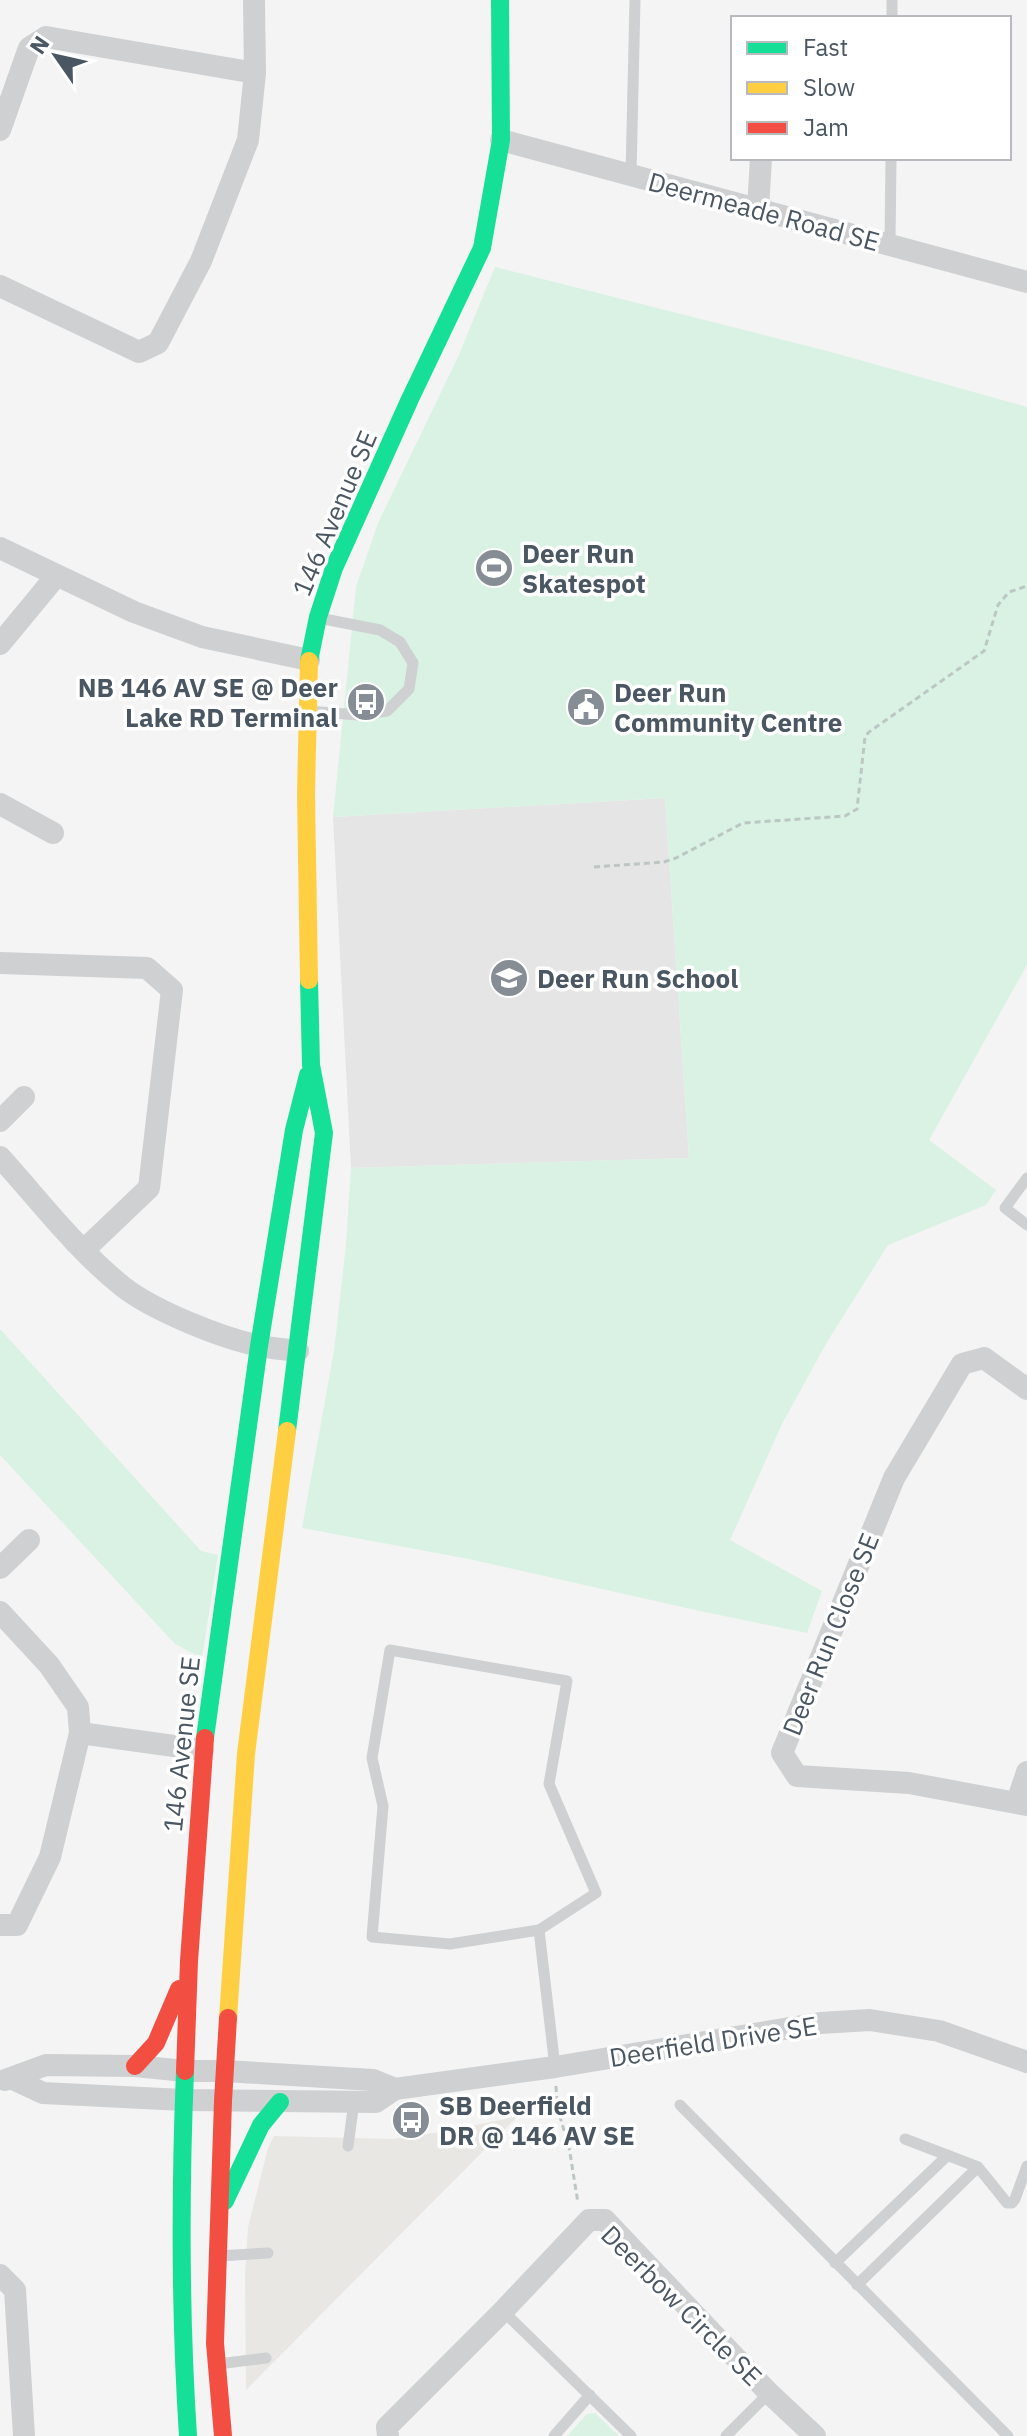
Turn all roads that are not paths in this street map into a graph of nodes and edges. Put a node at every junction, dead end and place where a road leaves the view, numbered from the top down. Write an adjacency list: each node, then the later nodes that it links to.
1 (254, 0): 4 (street)
2 (500, 0): 6 (street, 146 Avenue SE)
3 (635, 0): 9 (lane)
4 (255, 73): 5 (street); 13 (street)
5 (0, 130)
6 (501, 140): 9 (street, Deermeade Road SE); 16 (street, 146 Avenue SE)
7 (761, 160): 10 (street)
8 (891, 160): 11 (lane)
9 (631, 175): 10 (street, Deermeade Road SE)
10 (758, 209): 11 (street, Deermeade Road SE)
11 (890, 245): 12 (street, Deermeade Road SE)
12 (1027, 282)
13 (0, 286)
14 (0, 548): 15 (street)
15 (57, 575): 17 (street); 18 (street)
16 (318, 617): 18 (street, 146 Avenue SE); 19 (lane)
17 (0, 644)
18 (309, 660): 19 (street, 146 Avenue SE)
19 (307, 711): 23 (street, 146 Avenue SE)
20 (0, 804): 21 (street)
21 (53, 833)
22 (0, 963): 29 (street)
23 (311, 1065): 30 (street, 146 Avenue SE); 31 (street, 146 Avenue SE)
24 (24, 1097): 25 (street)
25 (0, 1121)
26 (0, 1157): 29 (street)
27 (1027, 1178): 28 (lane)
28 (1027, 1225)
29 (84, 1250): 30 (street)
30 (259, 1346): 31 (street); 37 (street, 146 Avenue SE)
31 (298, 1351): 47 (street, 146 Avenue SE)
32 (1027, 1389): 39 (street, Deer Run Close SE)
33 (29, 1540): 34 (street)
34 (0, 1568)
35 (0, 1612): 36 (street)
36 (80, 1733): 37 (street); 40 (street)
37 (203, 1750): 42 (street, 146 Avenue SE)
38 (1027, 1772): 39 (street, Deer Run Close SE)
39 (1022, 1803)
40 (0, 1925)
41 (539, 1930): 41 (lane); 45 (lane)
42 (189, 1961): 44 (street); 46 (street, 146 Avenue SE)
43 (1027, 2062): 45 (street, Deerfield Drive SE)
44 (135, 2066): 46 (street, Deerfield Drive SE); 48 (street, Deerfield Drive SE)
45 (555, 2067): 49 (street, Deerfield Drive SE)
46 (185, 2071): 47 (street, Deerfield Drive SE); 50 (street, 146 Avenue SE)
47 (225, 2071): 49 (street, Deerfield Drive SE); 51 (street, 146 Avenue SE)
48 (6, 2080): 50 (street, Deerfield Drive SE)
49 (395, 2089): 53 (street, Deerfield Drive SE)
50 (183, 2100): 51 (street, Deerfield Drive SE); 72 (street, 146 Avenue SE)
51 (223, 2101): 52 (street, Deerfield Drive SE); 60 (street, 146 Avenue SE)
52 (280, 2102): 53 (street, Deerfield Drive SE); 60 (street)
53 (354, 2102): 56 (lane)
54 (680, 2105): 63 (lane)
55 (905, 2139): 57 (lane)
56 (348, 2146)
57 (948, 2155): 59 (lane); 63 (lane)
58 (1027, 2166): 59 (lane)
59 (978, 2167): 65 (lane)
60 (219, 2214): 62 (street, 146 Avenue SE)
61 (268, 2253): 62 (lane)
62 (218, 2256): 68 (street, 146 Avenue SE)
63 (835, 2263): 65 (lane)
64 (0, 2275): 71 (street)
65 (857, 2285): 79 (lane)
66 (503, 2311): 69 (street, Deerbow Circle SE); 70 (lane); 74 (street, Deerbow Circle SE)
67 (266, 2358): 68 (lane)
68 (217, 2364): 73 (street, 146 Avenue SE)
69 (769, 2393): 77 (lane); 78 (street, Deerbow Circle SE)
70 (590, 2395): 75 (lane); 76 (lane)
71 (24, 2436)
72 (188, 2436)
73 (223, 2436)
74 (388, 2436)
75 (554, 2436)
76 (631, 2436)
77 (726, 2436)
78 (815, 2436)
79 (1008, 2436)

